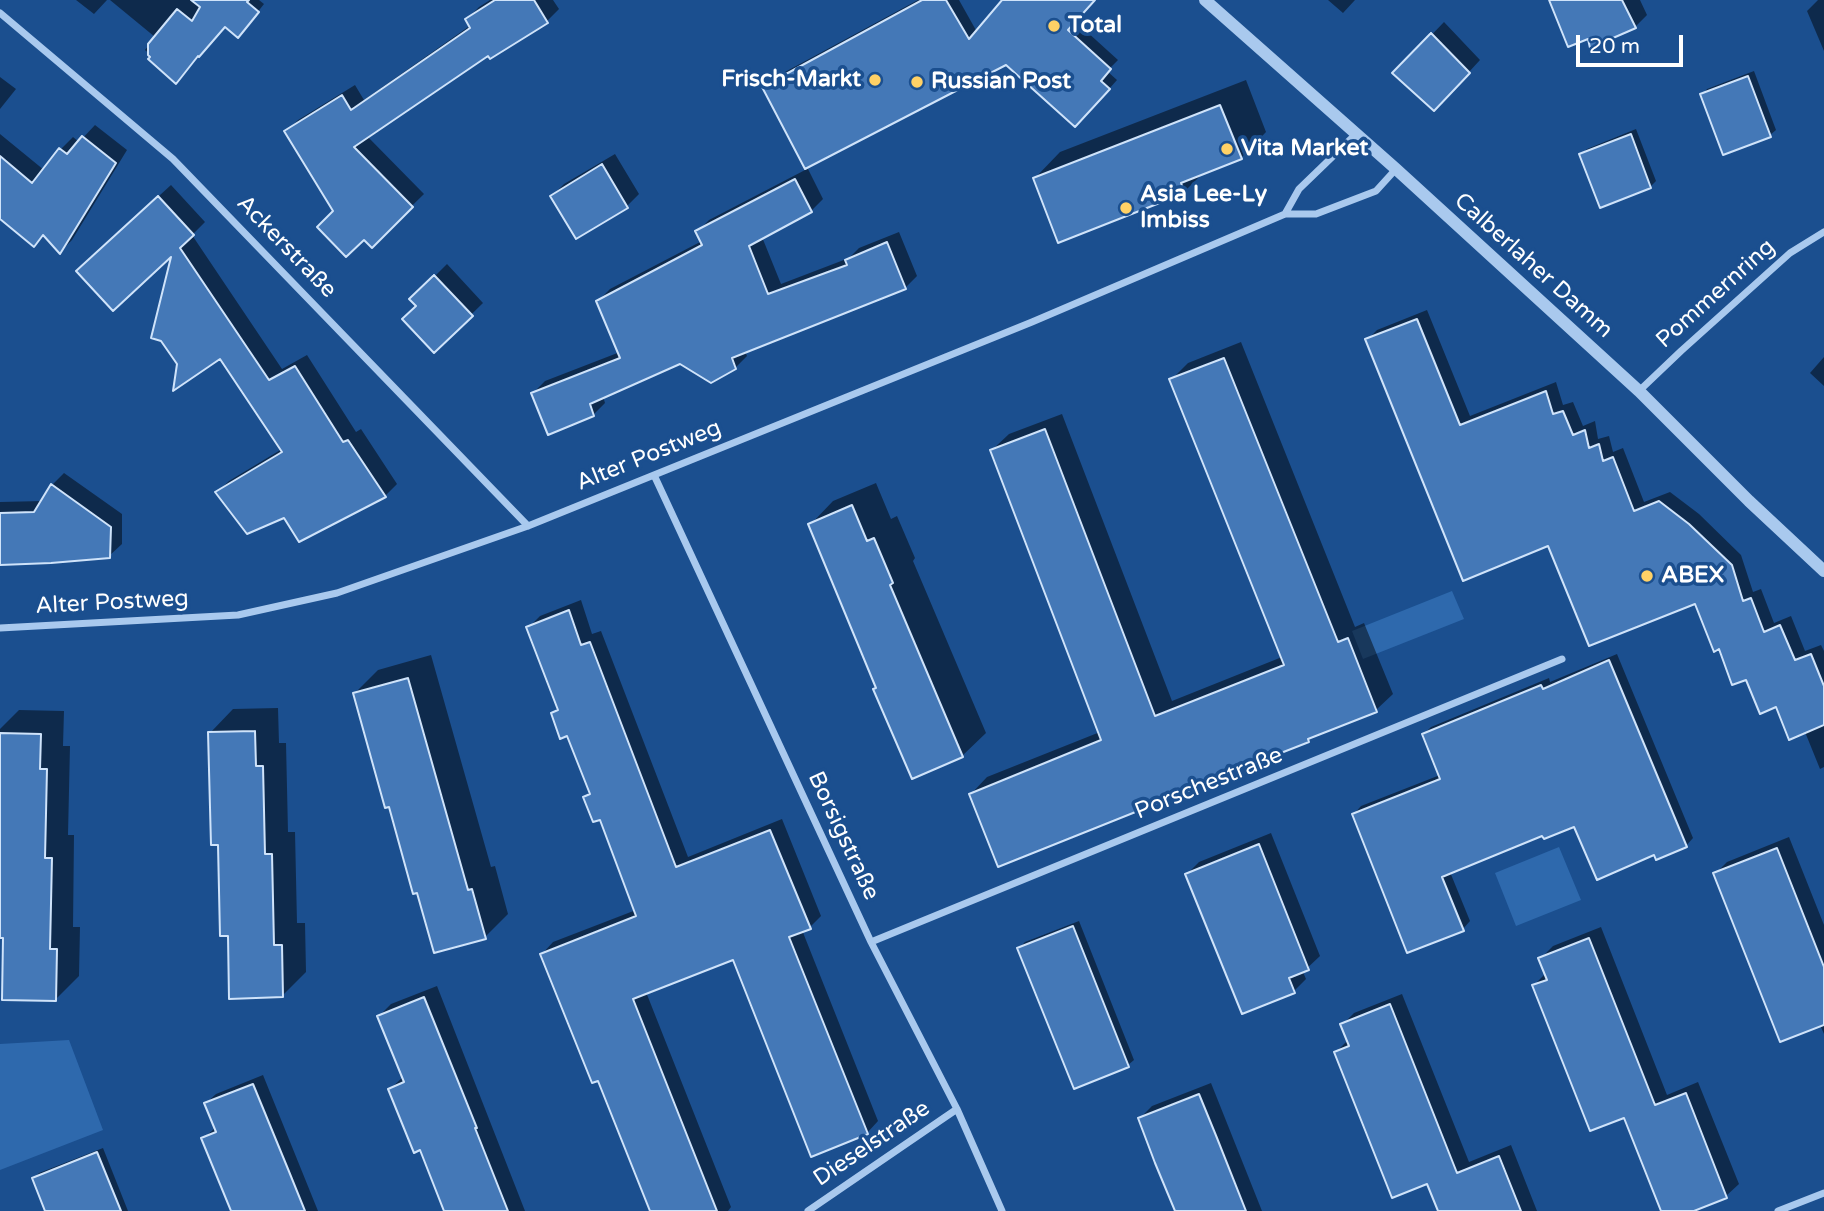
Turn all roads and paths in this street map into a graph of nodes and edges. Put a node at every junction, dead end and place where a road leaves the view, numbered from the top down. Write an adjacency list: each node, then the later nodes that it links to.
1 (1205, 0): 3 (street, Calberlaher Damm)
2 (0, 13): 9 (street, Ackerstraße)
3 (1356, 134): 4 (street, Calberlaher Damm); 5 (street)
4 (1396, 169): 5 (street, Alter Postweg); 7 (street, Calberlaher Damm)
5 (1285, 214): 8 (street, Alter Postweg)
6 (1824, 232): 7 (street, Pommernring)
7 (1639, 391): 10 (street, Calberlaher Damm)
8 (654, 475): 9 (street, Alter Postweg); 13 (street, Borsigstraße)
9 (528, 526): 11 (street, Alter Postweg)
10 (1824, 571)
11 (0, 628)
12 (1562, 659): 13 (street, Porschestraße)
13 (870, 942): 14 (street, Borsigstraße)
14 (957, 1109): 16 (street, Dieselstraße); 17 (street, Borsigstraße)
15 (1824, 1193): 18 (street)
16 (808, 1211)
17 (1002, 1211)
18 (1778, 1211)

